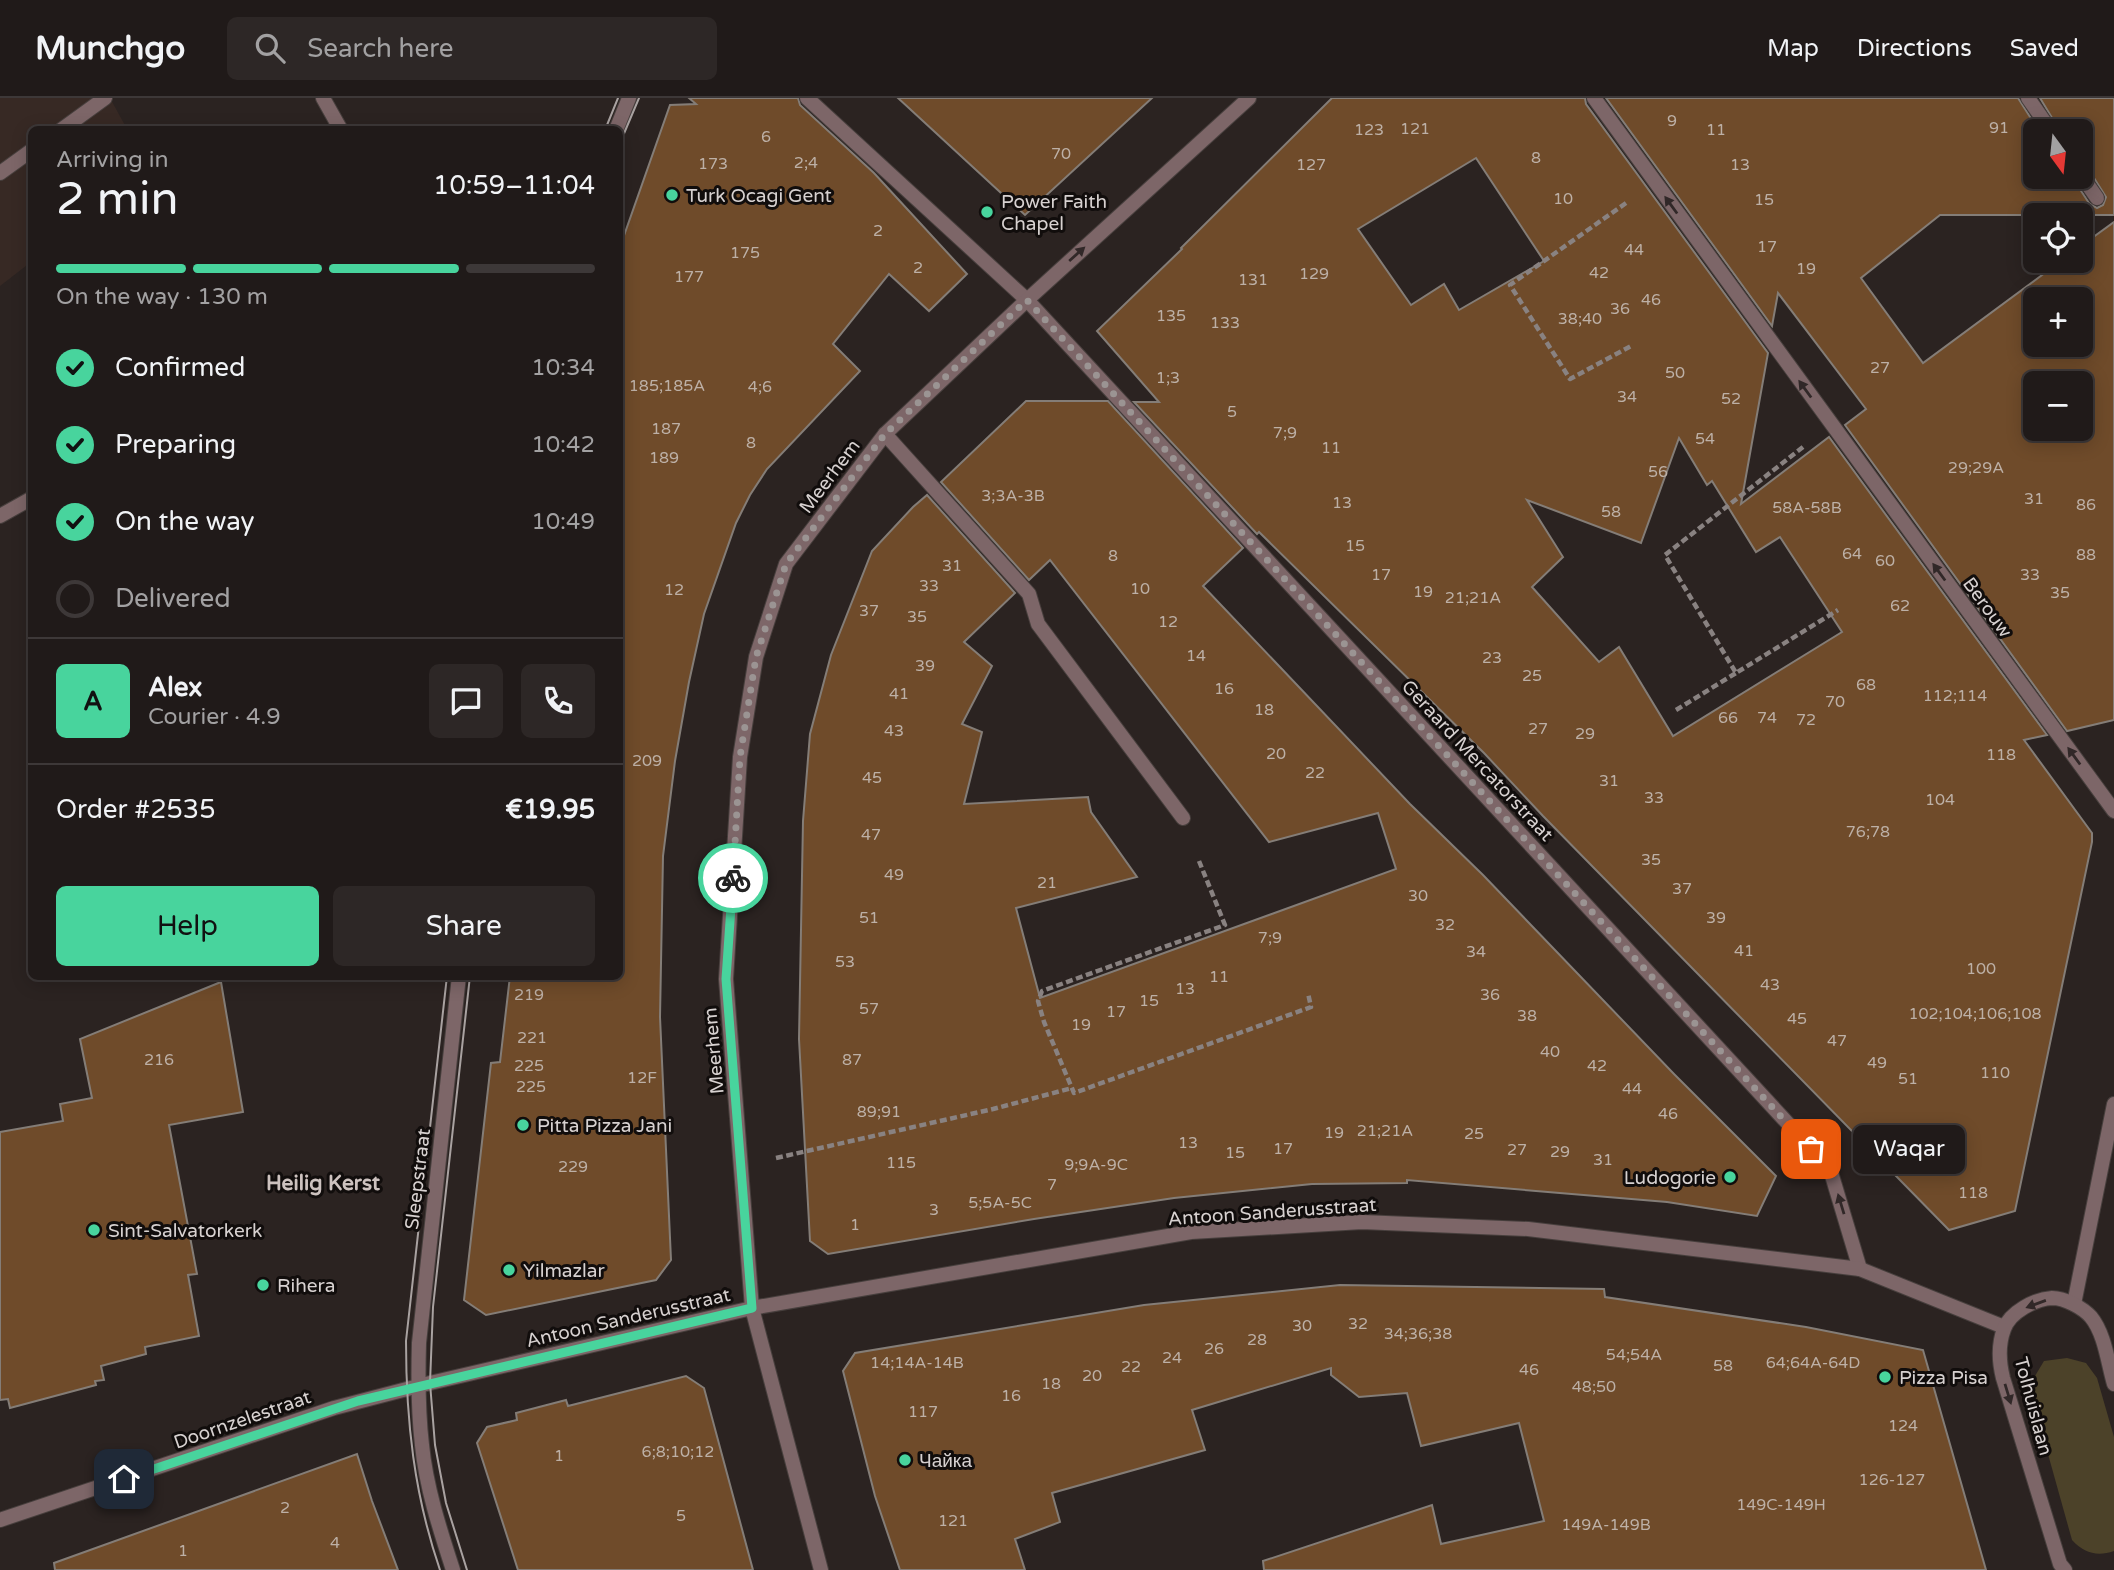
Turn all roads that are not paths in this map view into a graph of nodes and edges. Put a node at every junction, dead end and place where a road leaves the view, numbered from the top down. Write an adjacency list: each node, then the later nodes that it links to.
1 (105, 98): 9 (street)
2 (323, 98): 10 (street)
3 (629, 98): 11 (street)
4 (807, 98): 16 (street, Geraard Mercatorstraat)
5 (1249, 98): 16 (street, Meerhem, one-way to 5)
6 (1594, 98): 20 (street, Berouw, one-way to 6)
7 (2028, 98): 8 (street)
8 (2043, 119)
9 (66, 126)
10 (339, 126)
11 (618, 126)
12 (28, 153): 13 (street)
13 (0, 173)
14 (2091, 189): 15 (street)
15 (2097, 198)
16 (1027, 300): 17 (street, Meerhem); 24 (street, Geraard Mercatorstraat, one-way to 16)
17 (885, 434): 21 (street, Meerhem); 26 (street, Meerhem)
18 (28, 500): 19 (street)
19 (0, 516)
20 (2114, 811)
21 (1183, 817)
22 (459, 980): 29 (street, Sleepstraat)
23 (2114, 1104): 25 (street)
24 (1860, 1269): 26 (street, Antoon Sanderusstraat); 27 (street, Antoon Sanderusstraat)
25 (2074, 1304): 27 (street, one-way to 27); 28 (street)
26 (752, 1308): 29 (street, Antoon Sanderusstraat); 32 (street, Meerhem)
27 (2004, 1327): 33 (street, Tolhuislaan, one-way to 33)
28 (2114, 1384)
29 (418, 1386): 30 (street, Doornzelestraat); 31 (street, Sleepstraat)
30 (0, 1520)
31 (453, 1570)
32 (821, 1570)
33 (2065, 1570)

